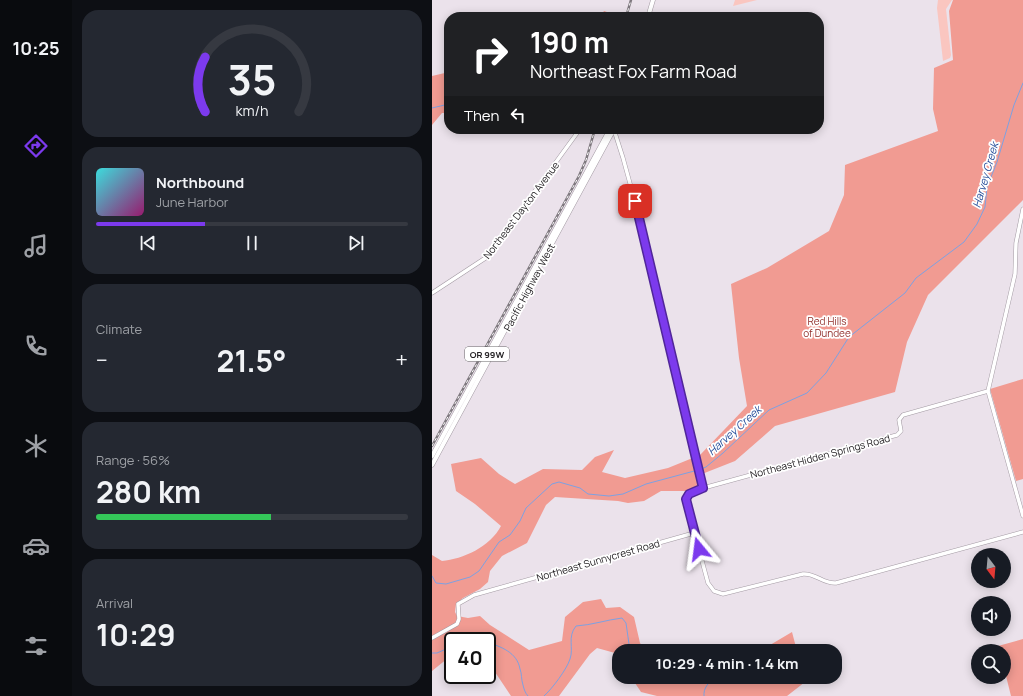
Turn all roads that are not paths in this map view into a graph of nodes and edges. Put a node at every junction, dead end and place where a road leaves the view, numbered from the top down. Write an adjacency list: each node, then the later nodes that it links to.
1 (653, 0): 2 (main road)
2 (649, 12)
3 (576, 134): 8 (street, Northeast Dayton Avenue)
4 (610, 134): 10 (main road, Pacific Highway West / OR 99W)
5 (610, 134): 11 (main road, Pacific Highway West / OR 99W)
6 (614, 134): 12 (street)
7 (1023, 209): 9 (street)
8 (432, 293)
9 (988, 391): 12 (street, Northeast Hidden Springs Road); 13 (street)
10 (432, 456)
11 (432, 465)
12 (703, 488): 15 (street)
13 (1023, 516)
14 (1023, 532): 15 (street)
15 (694, 533): 16 (street, Northeast Sunnycrest Road)
16 (432, 638)

